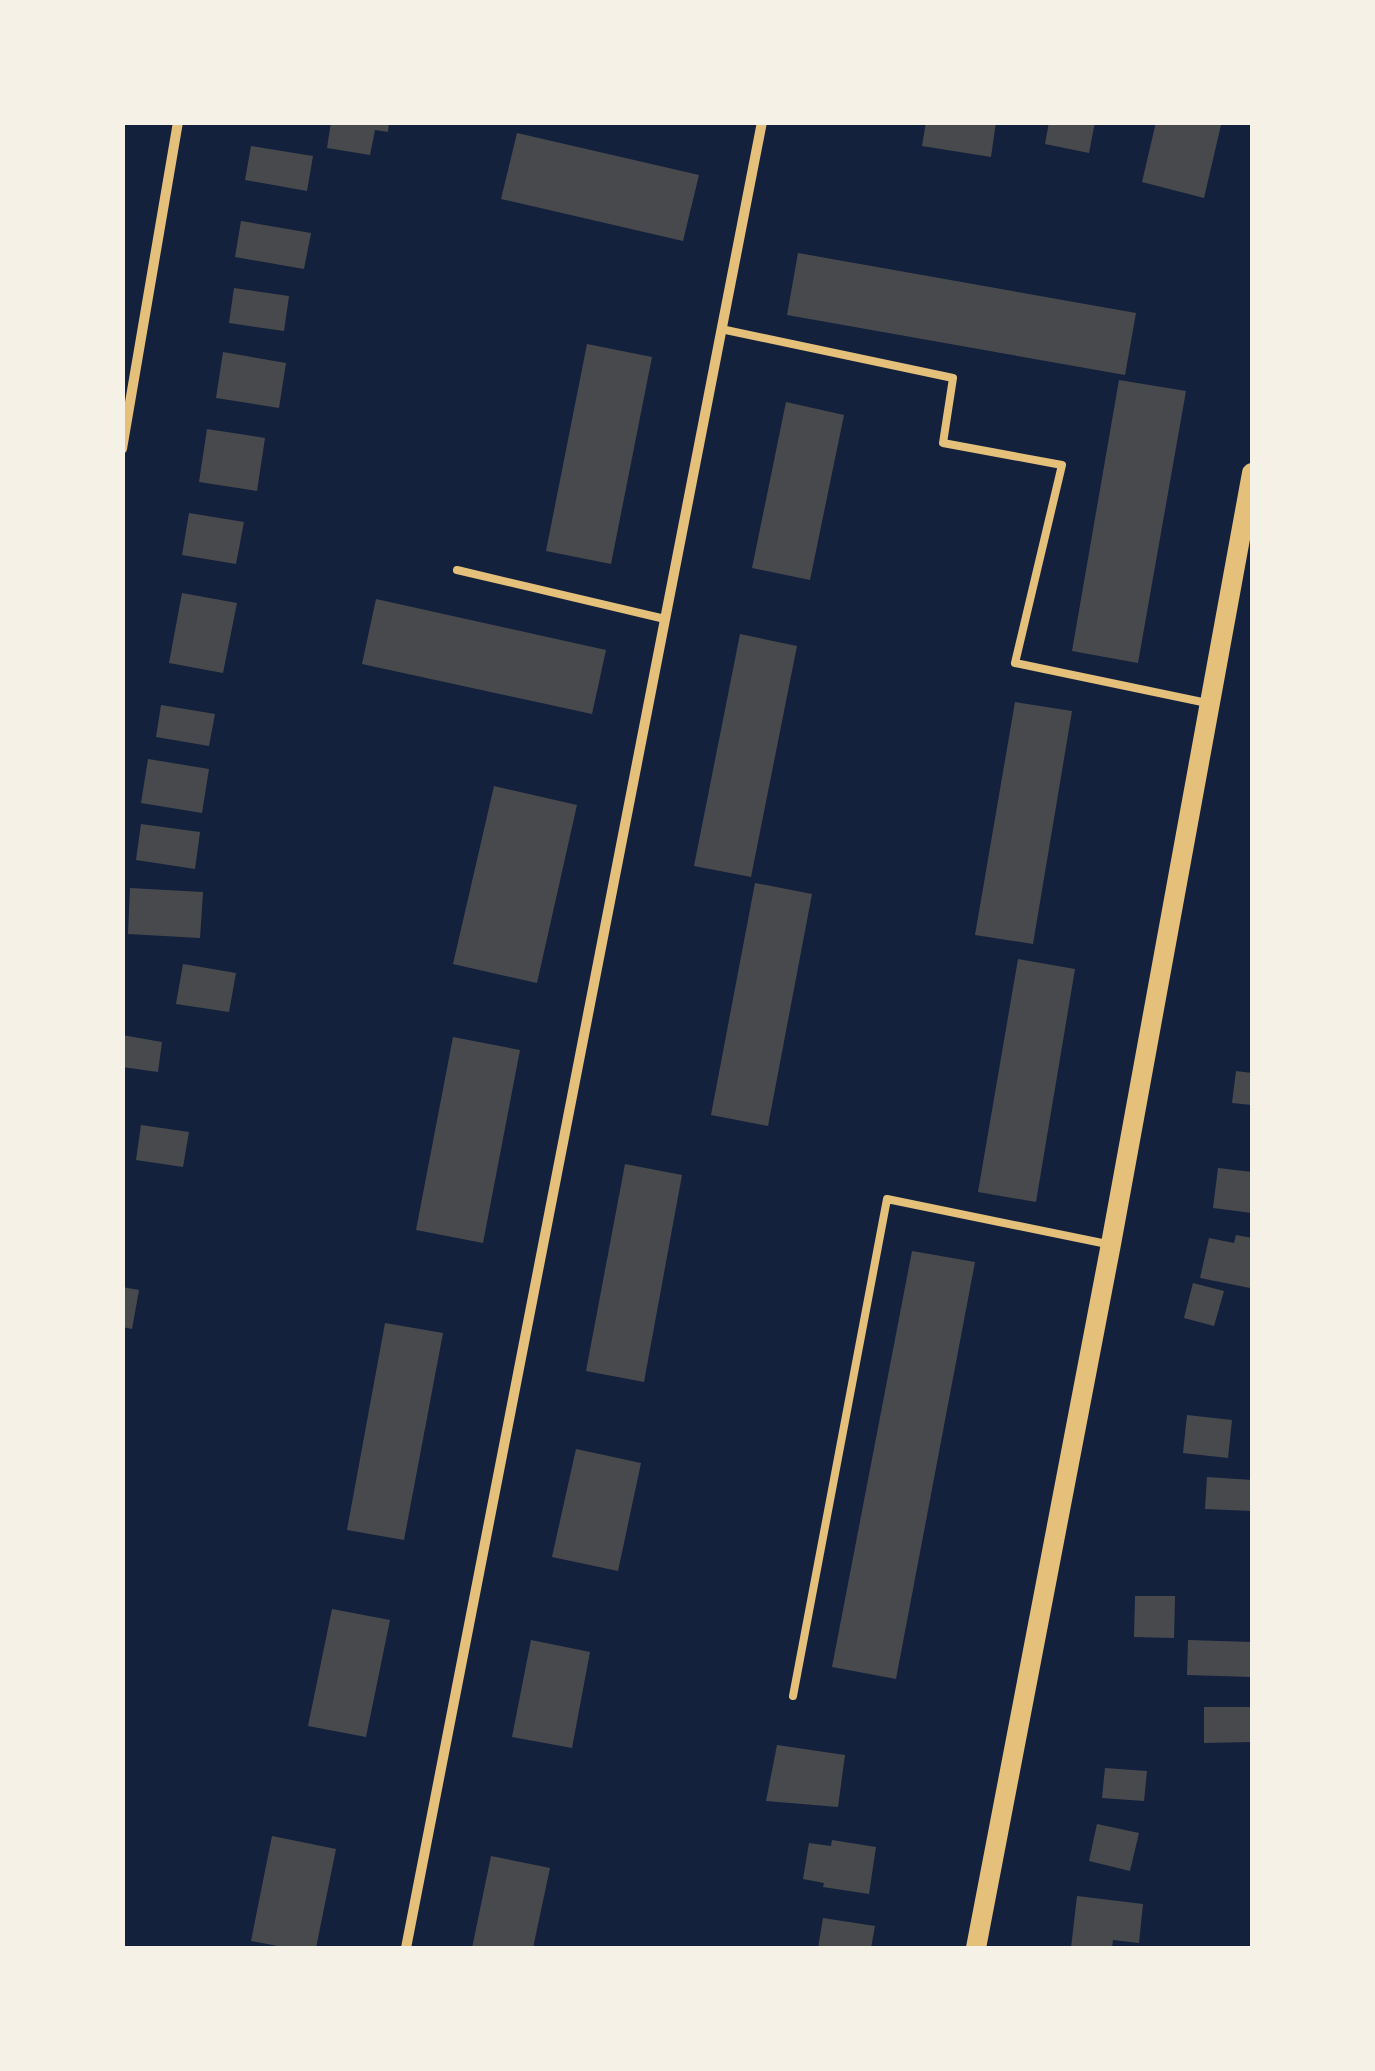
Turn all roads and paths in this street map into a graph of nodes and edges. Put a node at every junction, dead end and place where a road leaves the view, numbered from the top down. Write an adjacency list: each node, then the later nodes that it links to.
1 (178, 122): 4 (street)
2 (762, 122): 3 (street)
3 (722, 329): 7 (street); 8 (lane)
4 (122, 450)
5 (1252, 481): 8 (main road)
6 (457, 570): 7 (lane)
7 (665, 618): 11 (street)
8 (1211, 704): 9 (main road)
9 (1111, 1244): 10 (lane); 12 (main road)
10 (792, 1696)
11 (406, 1948)
12 (976, 1948)

